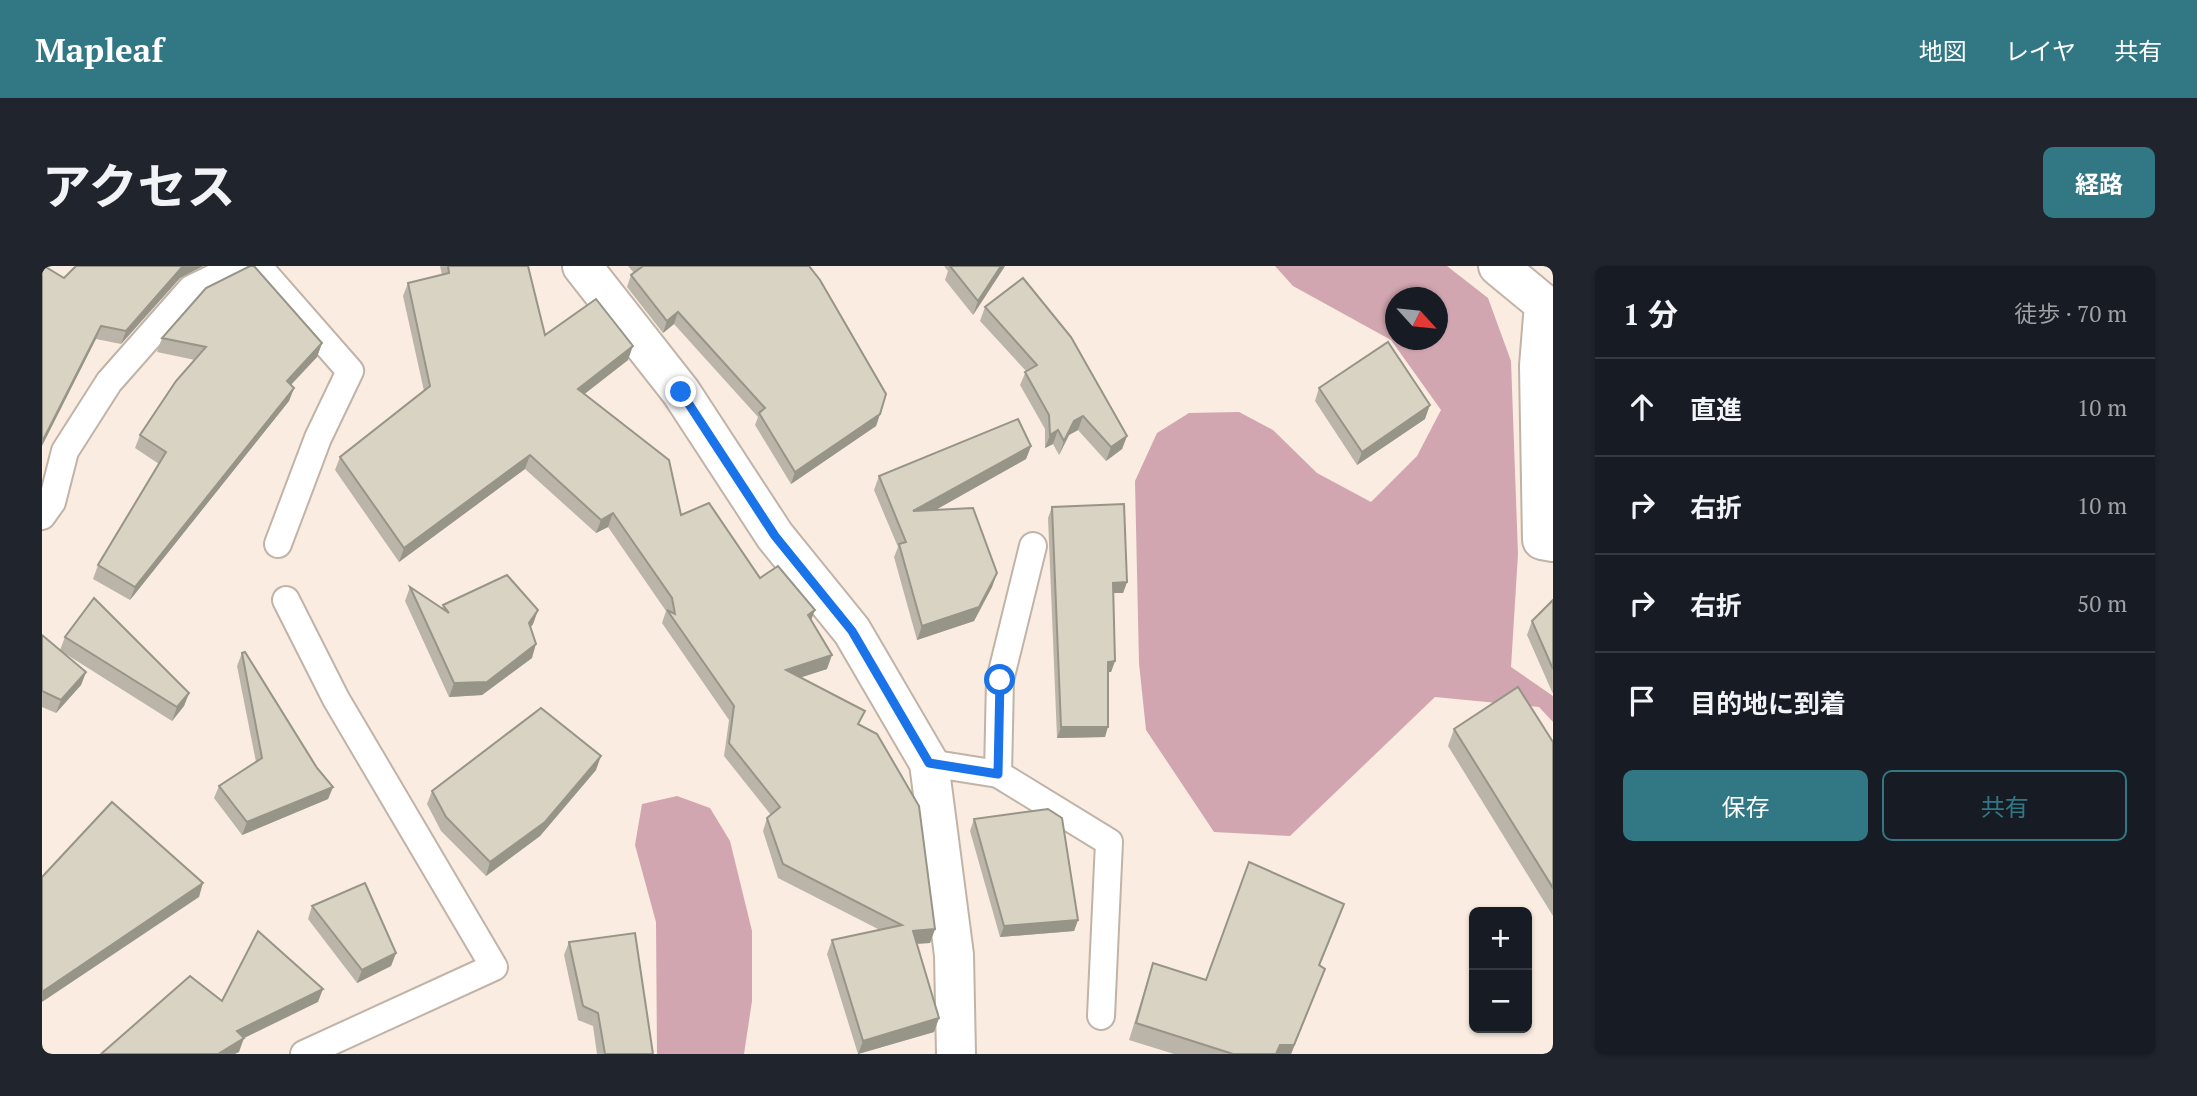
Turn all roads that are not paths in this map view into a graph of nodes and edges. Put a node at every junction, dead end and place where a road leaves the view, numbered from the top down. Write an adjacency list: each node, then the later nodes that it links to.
1 (238, 266): 5 (lane)
2 (258, 266): 7 (lane)
3 (582, 266): 10 (street)
4 (1498, 266): 6 (street)
5 (42, 516)
6 (1553, 542)
7 (278, 544)
8 (1032, 546): 11 (lane)
9 (286, 600): 13 (lane)
10 (929, 763): 11 (lane); 14 (street)
11 (998, 774): 12 (lane)
12 (1101, 1016)
13 (304, 1054)
14 (956, 1054)

